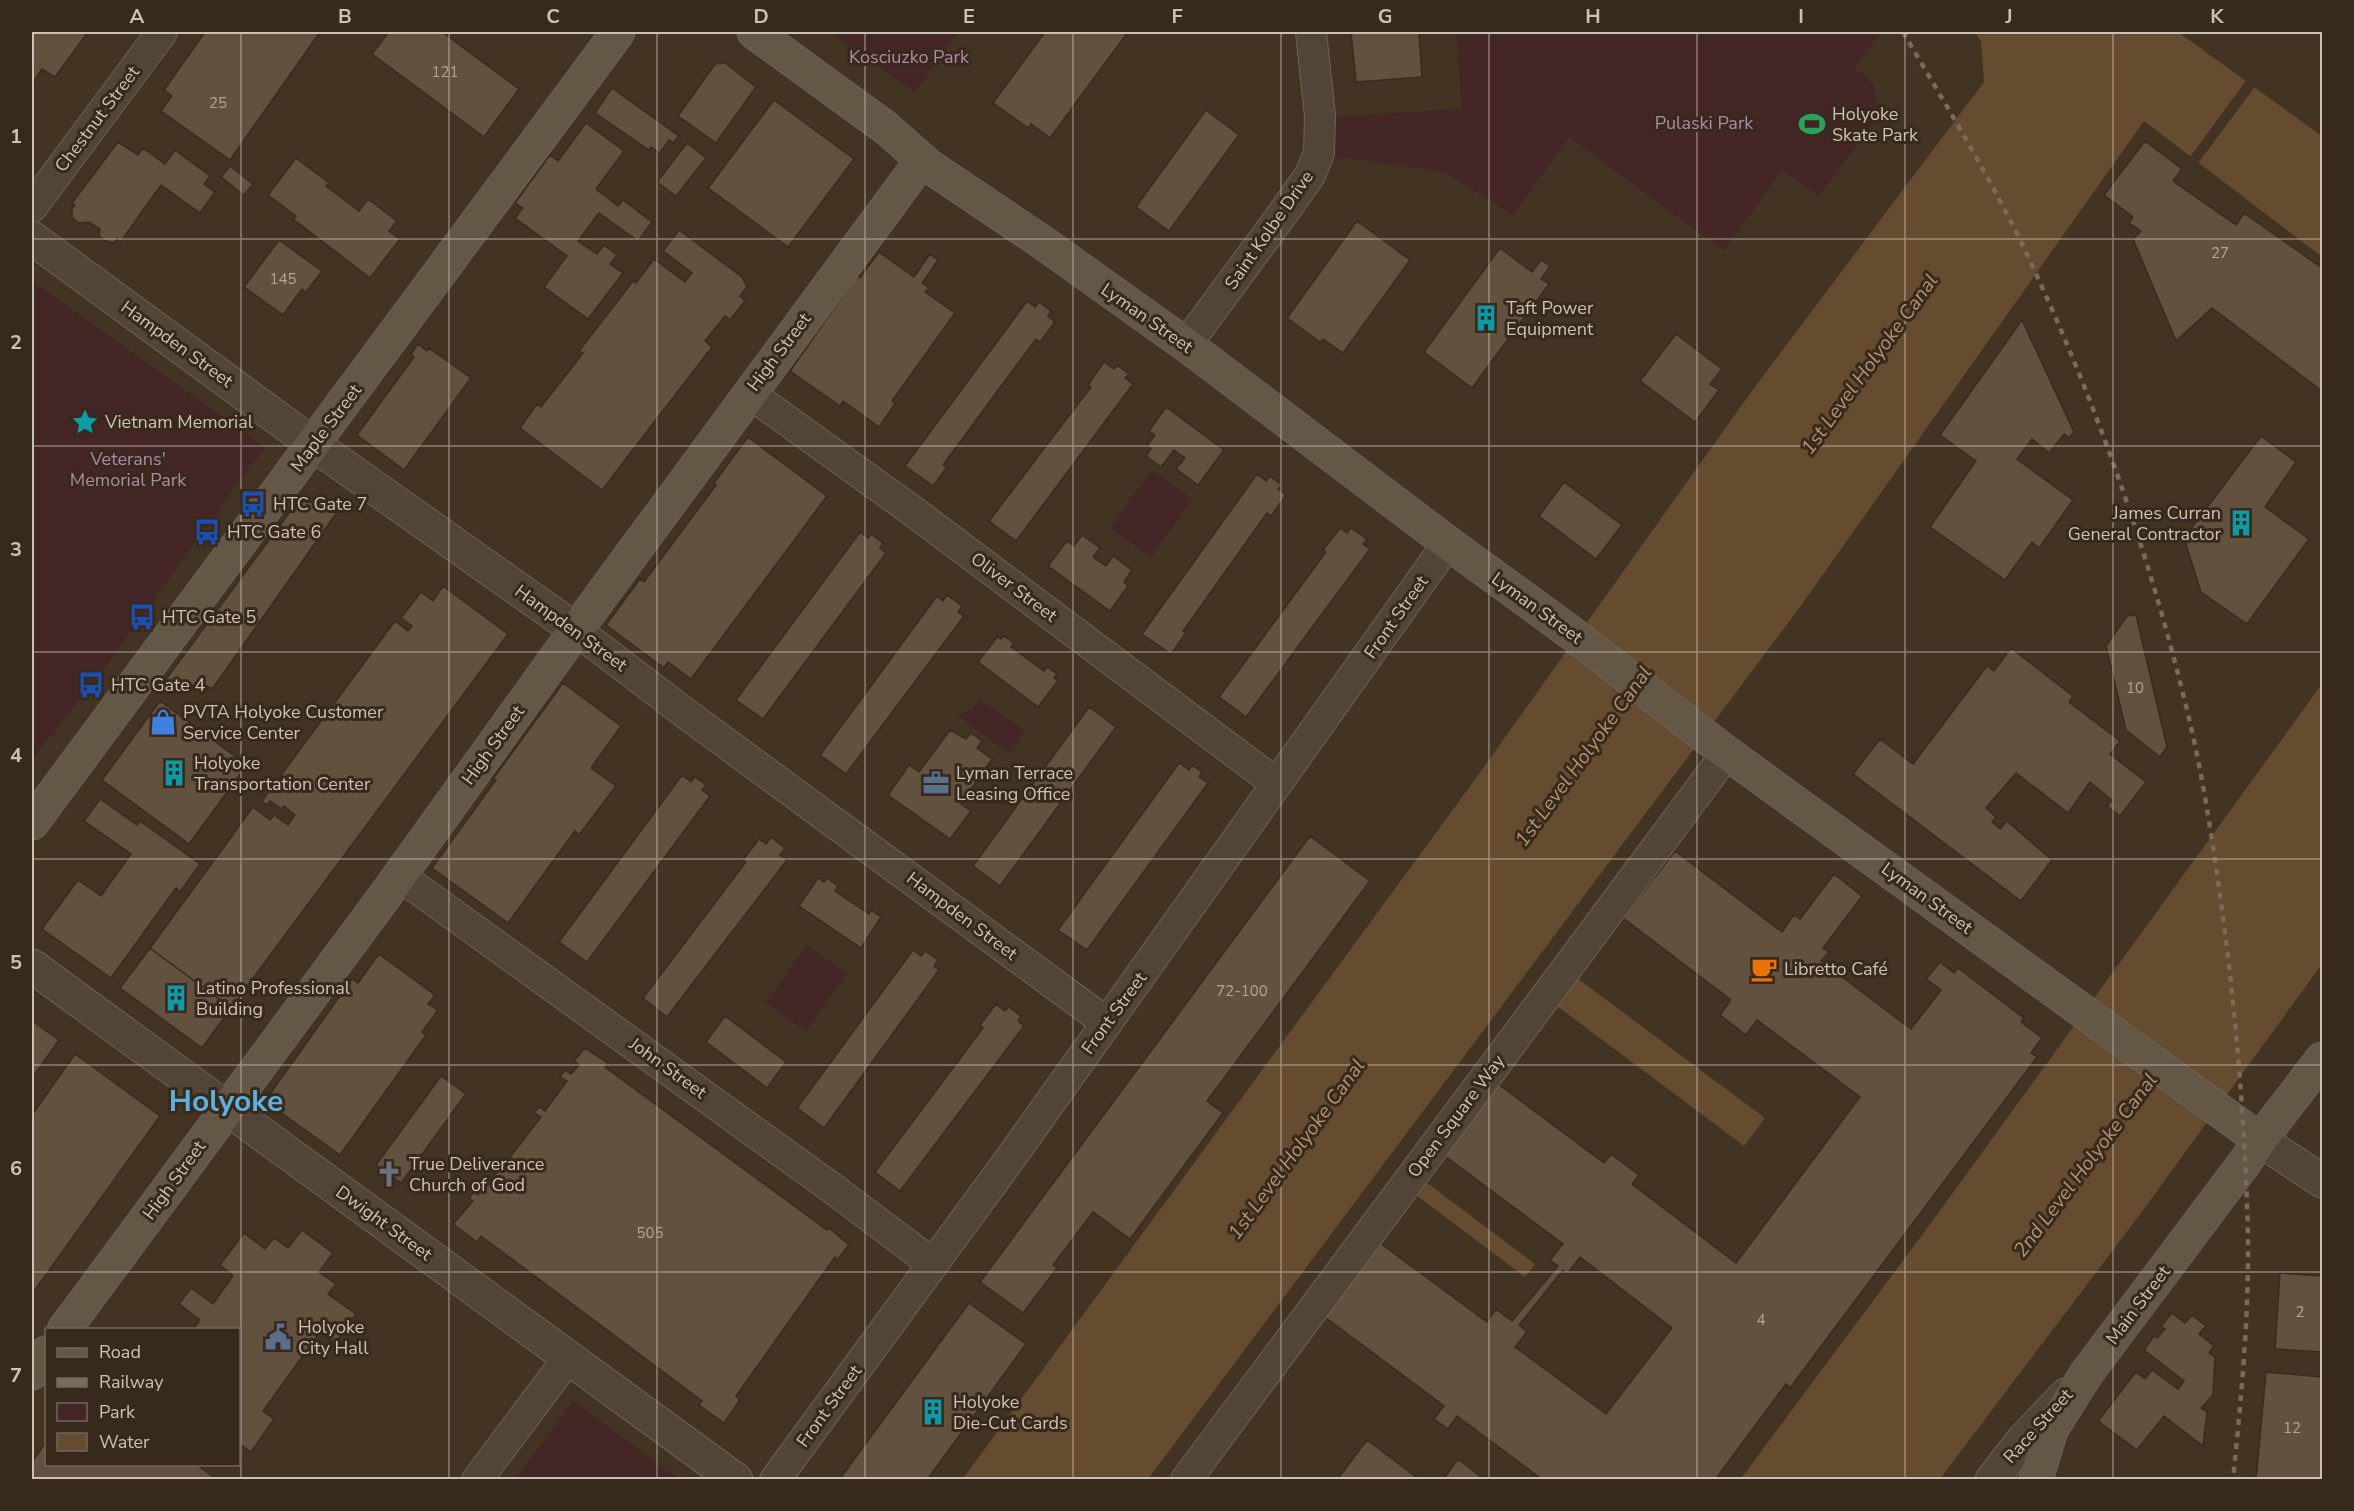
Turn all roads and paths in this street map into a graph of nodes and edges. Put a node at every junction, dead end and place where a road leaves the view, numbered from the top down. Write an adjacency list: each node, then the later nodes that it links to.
1 (162, 32): 6 (street, Chestnut Street)
2 (618, 32): 10 (main road, Maple Street)
3 (754, 32): 5 (main road, Lyman Street)
4 (1311, 32): 8 (street, Saint Kolbe Drive)
5 (922, 160): 8 (main road, Lyman Street); 9 (main road, High Street)
6 (32, 207)
7 (32, 238): 10 (street, Hampden Street)
8 (1186, 345): 11 (main road, Lyman Street)
9 (749, 393): 12 (main road, High Street); 14 (street, Oliver Street)
10 (314, 444): 12 (street, Hampden Street); 15 (main road, Maple Street)
11 (1448, 543): 13 (main road, Lyman Street); 14 (street, Front Street)
12 (576, 630): 16 (main road, High Street); 18 (street, Hampden Street)
13 (1718, 746): 21 (main road, Lyman Street); 32 (street, Open Square Way)
14 (1277, 784): 18 (street, Front Street)
15 (32, 823)
16 (400, 876): 20 (main road, High Street); 23 (street, John Street)
17 (32, 966): 20 (street, Dwight Street)
18 (1107, 1023): 23 (street, Front Street)
19 (2322, 1059): 21 (main road, Main Street)
20 (226, 1109): 24 (main road, High Street); 26 (street, Dwight Street)
21 (2259, 1140): 22 (street, Lyman Street); 28 (main road, Main Street)
22 (2322, 1181)
23 (933, 1264): 31 (street, Front Street)
24 (65, 1328)
25 (45, 1354): 27 (main road)
26 (569, 1357): 29 (street); 30 (street, Dwight Street)
27 (32, 1373)
28 (2086, 1374): 33 (street, Race Street); 34 (main road, Main Street)
29 (477, 1479)
30 (736, 1479)
31 (776, 1479)
32 (1185, 1479)
33 (1992, 1479)
34 (2036, 1479)

